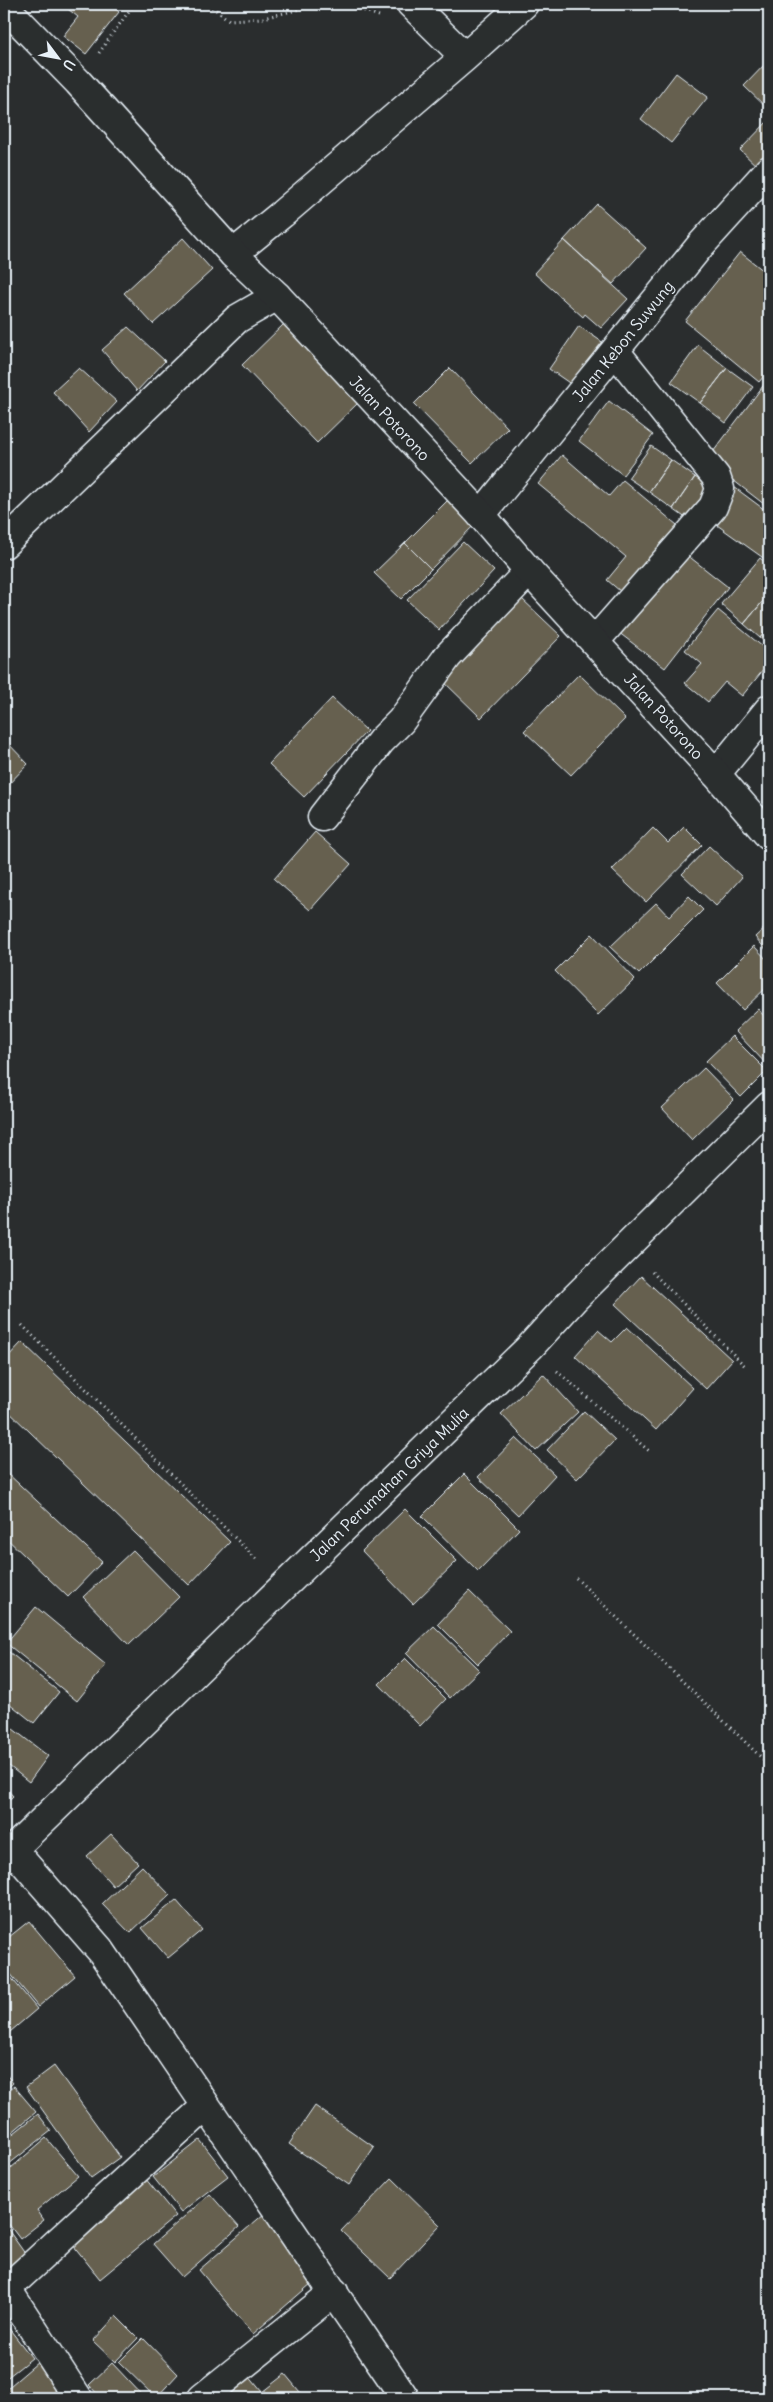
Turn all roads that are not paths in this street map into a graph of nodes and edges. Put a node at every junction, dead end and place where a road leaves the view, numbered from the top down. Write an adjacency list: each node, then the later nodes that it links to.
1 (411, 4): 4 (street)
2 (524, 4): 4 (street)
3 (4, 6): 6 (street, Jalan Potorono)
4 (465, 57): 6 (street)
5 (769, 170): 8 (street, Jalan Kebon Suwung)
6 (233, 254): 7 (street, Jalan Potorono)
7 (276, 296): 9 (street, Jalan Potorono); 10 (street)
8 (615, 351): 9 (street, Jalan Kebon Suwung); 12 (street)
9 (481, 515): 11 (street, Jalan Potorono)
10 (4, 544)
11 (529, 571): 12 (street, Jalan Potorono); 15 (street)
12 (595, 641): 14 (street, Jalan Potorono)
13 (769, 709): 14 (street)
14 (716, 774): 16 (street, Jalan Potorono)
15 (322, 817)
16 (769, 836)
17 (769, 1106): 18 (street, Jalan Perumahan Griya Mulia)
18 (8, 1854): 19 (street)
19 (205, 2107): 20 (street); 21 (street)
20 (5, 2290): 22 (street)
21 (334, 2292): 23 (street); 24 (street)
22 (78, 2398)
23 (202, 2398)
24 (404, 2398)

